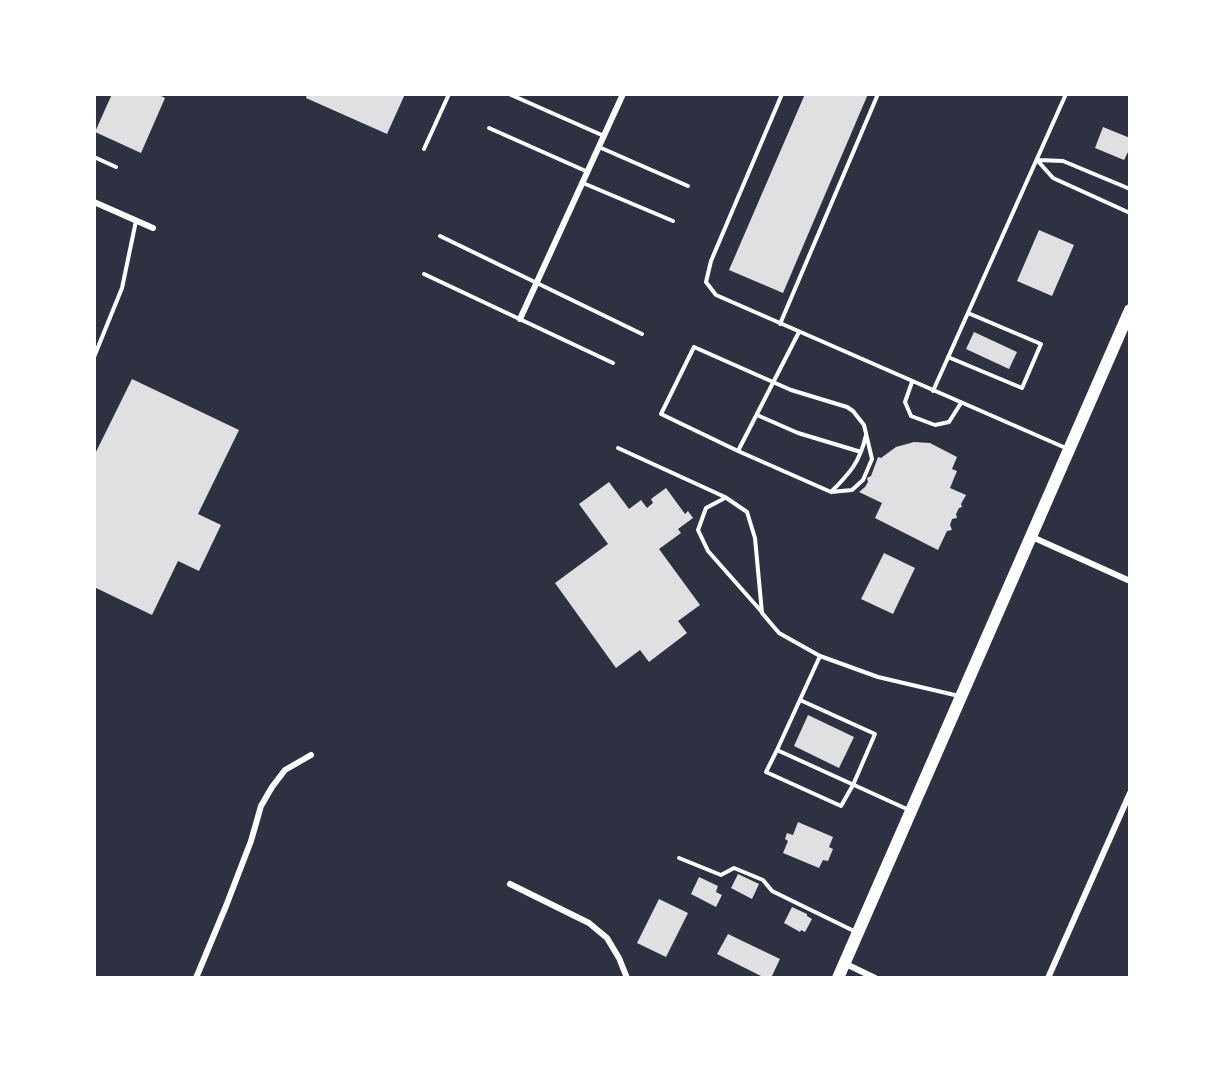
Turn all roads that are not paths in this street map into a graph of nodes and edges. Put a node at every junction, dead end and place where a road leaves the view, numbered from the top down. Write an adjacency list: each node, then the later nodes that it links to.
1 (449, 94): 10 (lane)
2 (509, 94): 8 (lane)
3 (623, 94): 8 (street)
4 (782, 94): 29 (lane)
5 (878, 94): 29 (lane)
6 (1066, 94): 12 (lane)
7 (489, 128): 14 (lane)
8 (604, 136): 9 (street)
9 (599, 147): 14 (street); 16 (lane)
10 (424, 149)
11 (94, 157): 13 (lane)
12 (1037, 160): 17 (lane); 19 (lane); 27 (lane)
13 (116, 167)
14 (588, 172): 15 (street)
15 (583, 183): 21 (lane); 25 (street)
16 (688, 186)
17 (1130, 189)
18 (94, 202): 20 (street)
19 (1130, 213)
20 (136, 221): 22 (street); 32 (lane)
21 (673, 221)
22 (153, 228)
23 (440, 236): 25 (lane)
24 (424, 274): 28 (lane)
25 (537, 282): 28 (street); 31 (lane)
26 (1130, 310): 42 (main road)
27 (968, 313): 33 (lane); 33 (lane)
28 (520, 319): 34 (lane)
29 (780, 324): 30 (lane)
30 (799, 332): 35 (lane); 36 (lane)
31 (642, 334)
32 (94, 357)
33 (948, 357): 37 (lane)
34 (613, 363)
35 (772, 382): 39 (lane); 40 (lane); 43 (lane)
36 (912, 382): 37 (lane); 38 (lane)
37 (933, 391): 38 (lane)
38 (961, 403): 42 (lane)
39 (756, 414): 43 (lane); 44 (lane)
40 (866, 432): 44 (lane); 45 (lane)
41 (618, 447): 46 (lane)
42 (1069, 450): 47 (main road)
43 (738, 451): 45 (lane)
44 (861, 452): 45 (lane)
45 (831, 492)
46 (725, 497): 49 (lane); 49 (lane)
47 (1030, 536): 48 (street); 51 (main road)
48 (1130, 581)
49 (762, 613): 50 (lane)
50 (820, 656): 51 (lane); 52 (lane)
51 (960, 696): 57 (main road)
52 (800, 700): 53 (lane); 55 (lane)
53 (777, 750): 55 (lane); 55 (lane)
54 (311, 755): 62 (street)
55 (853, 785): 57 (lane)
56 (1130, 793): 66 (street)
57 (910, 811): 60 (main road)
58 (679, 858): 60 (lane)
59 (510, 884): 63 (street)
60 (857, 932): 61 (main road)
61 (844, 963): 64 (main road); 65 (street)
62 (196, 978)
63 (627, 978)
64 (838, 978)
65 (875, 978)
66 (1048, 978)

